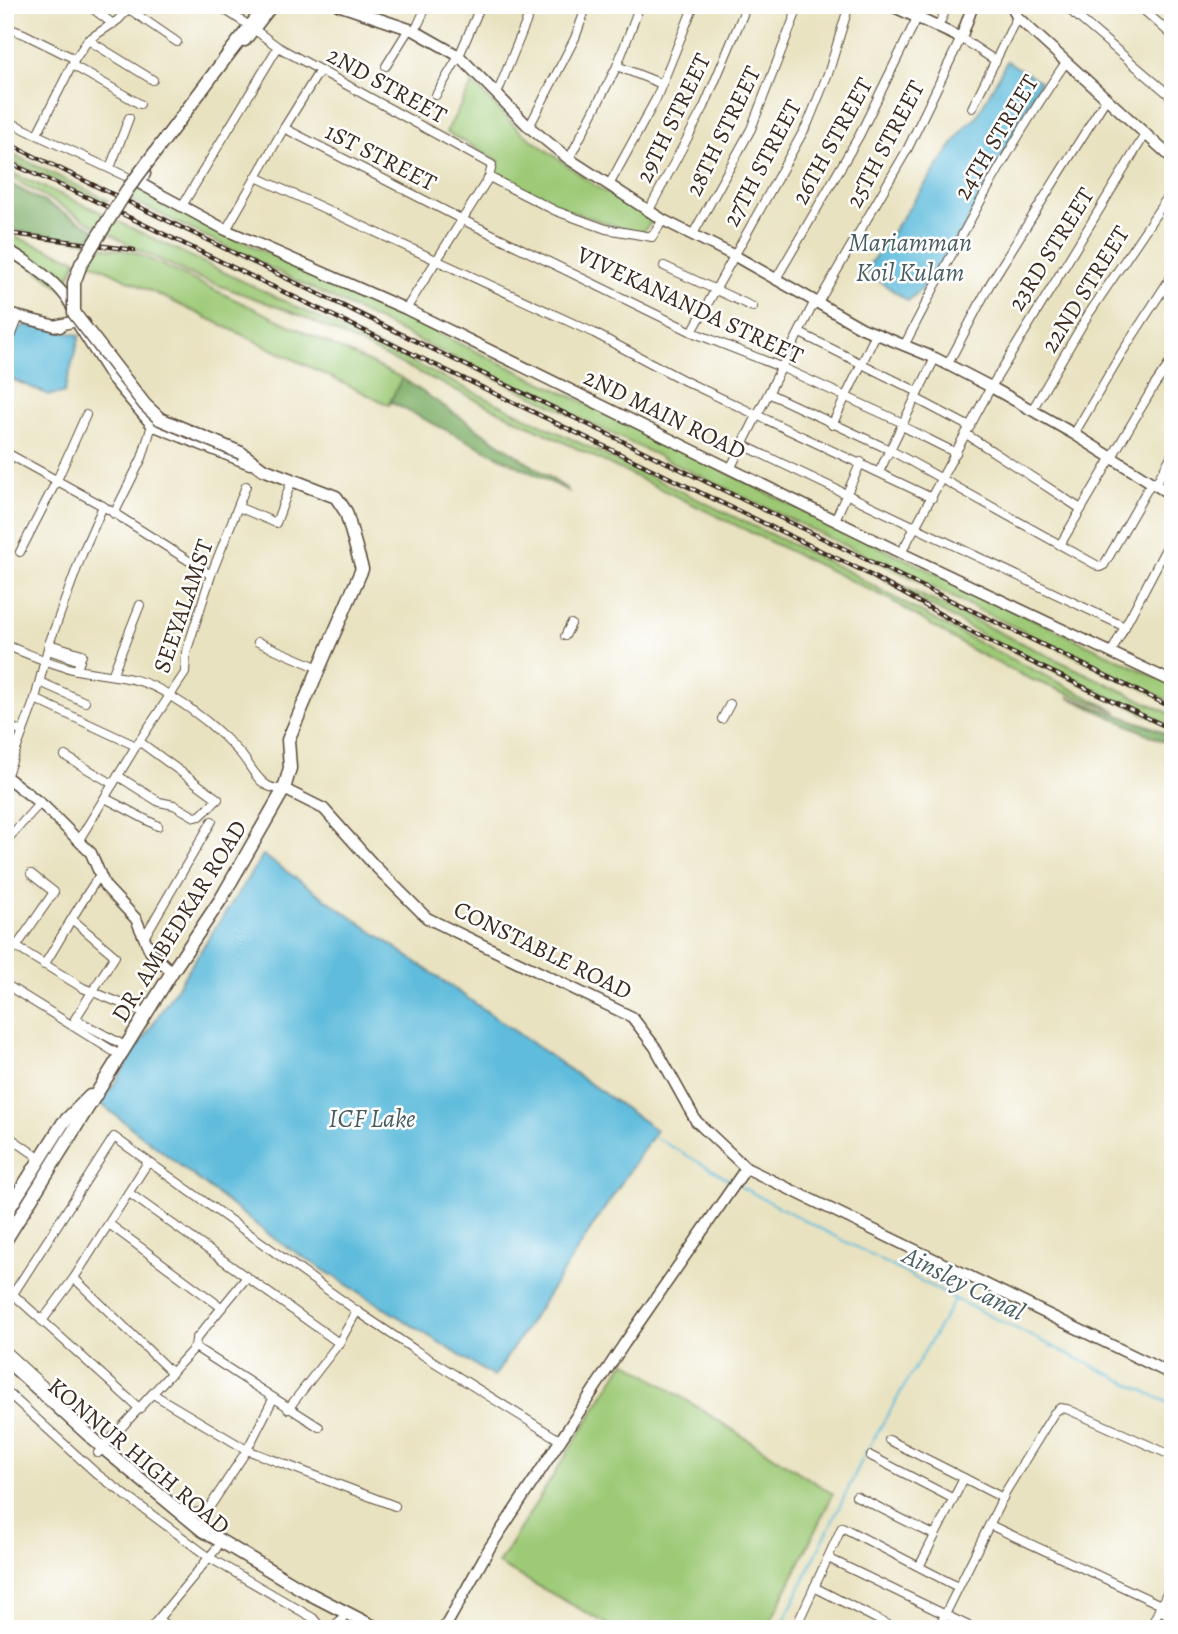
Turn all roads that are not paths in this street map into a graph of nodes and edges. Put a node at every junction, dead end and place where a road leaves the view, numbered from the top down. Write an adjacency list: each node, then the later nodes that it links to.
1 (10, 5): 26 (street)
2 (88, 5): 29 (street)
3 (218, 5): 32 (street)
4 (265, 5): 32 (street); 116 (main road, bridge)
5 (273, 5): 32 (street)
6 (338, 5): 24 (street)
7 (427, 5): 33 (street)
8 (481, 5): 39 (street)
9 (533, 5): 48 (street)
10 (587, 5): 56 (street)
11 (640, 5): 43 (street)
12 (694, 5): 47 (street)
13 (747, 5): 69 (street, 29TH STREET)
14 (799, 5): 73 (street, 28TH STREET)
15 (849, 5): 75 (street, 27TH STREET)
16 (948, 5): 31 (street)
17 (973, 5): 35 (street)
18 (1012, 5): 27 (street)
19 (1065, 5): 25 (street)
20 (1083, 5): 25 (street)
21 (1138, 5): 34 (street)
22 (896, 6): 28 (street)
23 (131, 7): 29 (street); 37 (street)
24 (370, 9): 33 (street)
25 (1075, 15): 50 (street)
26 (5, 16)
27 (1017, 17): 40 (street); 42 (street)
28 (917, 18): 31 (street); 79 (street, 26TH STREET)
29 (113, 24): 36 (street)
30 (5, 27): 41 (street)
31 (938, 27): 35 (street)
32 (251, 28): 38 (street, 2ND STREET); 65 (street)
33 (412, 30): 39 (street); 44 (street)
34 (1173, 36)
35 (961, 38): 40 (street); 81 (street, 25TH STREET)
36 (88, 40): 41 (street); 46 (street)
37 (177, 42)
38 (278, 47): 45 (street, 2ND STREET); 68 (street)
39 (459, 56): 48 (street); 49 (street)
40 (996, 61): 53 (street)
41 (74, 62): 52 (street); 58 (street)
42 (1066, 62): 51 (street); 90 (street, 24TH STREET)
43 (617, 65): 47 (street); 60 (street)
44 (386, 66)
45 (320, 70): 57 (street); 64 (street, 2ND STREET)
46 (153, 80)
47 (662, 85): 66 (street)
48 (497, 94): 56 (street)
49 (436, 95)
50 (1173, 97)
51 (1106, 99): 59 (street); 94 (street)
52 (141, 104)
53 (972, 108)
54 (129, 118): 62 (street)
55 (5, 120): 58 (street)
56 (529, 127): 60 (street)
57 (284, 128): 63 (street); 70 (street, 1ST STREET)
58 (37, 134): 62 (street)
59 (1146, 134): 61 (street); 97 (street, 23RD STREET)
60 (569, 159): 66 (street)
61 (1173, 159)
62 (110, 169): 65 (street)
63 (256, 177): 72 (street); 76 (street)
64 (489, 177): 70 (street); 71 (street)
65 (139, 183): 68 (street, 2ND MAIN ROAD)
66 (609, 185): 69 (street)
67 (1173, 189): 101 (street, 22ND STREET)
68 (182, 206): 72 (street, 2ND MAIN ROAD)
69 (649, 209): 71 (street)
70 (461, 219): 76 (street); 87 (street, VIVEKANANDA STREET)
71 (663, 220): 73 (street)
72 (226, 230): 83 (street, 2ND MAIN ROAD)
73 (693, 234): 75 (street)
74 (5, 248): 86 (street)
75 (735, 256): 79 (street); 80 (street, 27TH STREET)
76 (436, 260): 83 (street); 103 (street)
77 (664, 266): 80 (street)
78 (1173, 274): 108 (street)
79 (776, 279): 81 (street)
80 (716, 289): 82 (street); 87 (street, 27TH STREET)
81 (817, 302): 88 (street, 25TH STREET); 89 (street)
82 (753, 307)
83 (406, 309): 117 (street, 2ND MAIN ROAD)
84 (5, 313): 85 (street)
85 (19, 316): 86 (street); 91 (street)
86 (79, 325): 105 (street)
87 (692, 331): 96 (street, VIVEKANANDA STREET)
88 (800, 333): 95 (street); 96 (street, 25TH STREET)
89 (876, 334): 90 (street); 95 (street)
90 (904, 346): 92 (street)
91 (5, 352)
92 (935, 358): 94 (street); 99 (street)
93 (1173, 359): 114 (street)
94 (948, 364): 97 (street)
95 (861, 365): 99 (street); 100 (street)
96 (783, 368): 98 (street, 25TH STREET); 100 (street, VIVEKANANDA STREET)
97 (991, 387): 101 (street); 107 (street, 23RD STREET)
98 (770, 394): 103 (street, 25TH STREET); 106 (street)
99 (917, 395): 104 (street); 107 (street)
100 (846, 398): 104 (street, VIVEKANANDA STREET); 106 (street)
101 (1032, 410): 108 (street)
102 (86, 415): 120 (street)
103 (758, 415): 109 (street, 25TH STREET); 115 (street)
104 (902, 424): 110 (street); 112 (street, VIVEKANANDA STREET)
105 (152, 425): 116 (street); 130 (street)
106 (832, 425): 110 (street)
107 (968, 431): 112 (street, 23RD STREET); 129 (street)
108 (1074, 434): 114 (street)
109 (743, 445): 117 (street, 25TH STREET); 124 (street)
110 (890, 450): 118 (street); 119 (street)
111 (5, 453): 120 (street)
112 (956, 453): 119 (street, 23RD STREET)
113 (1173, 453): 122 (street)
114 (1113, 458): 122 (street); 129 (street)
115 (861, 462): 118 (street); 124 (street)
116 (263, 469): 121 (main road)
117 (730, 469): 131 (street, 2ND MAIN ROAD)
118 (879, 472): 126 (street)
119 (942, 478): 126 (street, 23RD STREET); 134 (street)
120 (57, 480): 127 (street); 135 (street)
121 (292, 480): 128 (street); 150 (main road)
122 (1153, 484): 125 (street); 134 (street)
123 (246, 486): 128 (street, SEEYALAMST)
124 (848, 494): 131 (street); 132 (street)
125 (1173, 496)
126 (932, 498): 132 (street, 23RD STREET)
127 (103, 506): 130 (street); 145 (street)
128 (238, 507): 137 (street, SEEYALAMST)
129 (1081, 509): 134 (street)
130 (114, 514): 137 (street)
131 (835, 520): 136 (street, 2ND MAIN ROAD)
132 (915, 526): 136 (street, 23RD STREET); 140 (street)
133 (1173, 535): 140 (street)
134 (1060, 545)
135 (20, 552)
136 (901, 553): 147 (street, 2ND MAIN ROAD)
137 (211, 575): 154 (street, SEEYALAMST)
138 (140, 605): 151 (street)
139 (570, 624): 141 (street)
140 (1125, 627): 147 (street)
141 (565, 636)
142 (257, 642): 150 (street)
143 (1173, 643): 146 (street)
144 (5, 645): 148 (street)
145 (49, 647): 148 (street); 149 (street)
146 (1173, 651)
147 (1111, 653): 153 (street, 2ND MAIN ROAD)
148 (46, 661): 149 (street); 152 (street)
149 (78, 665): 151 (street)
150 (319, 668): 165 (main road)
151 (113, 673): 154 (street)
152 (40, 682): 155 (street); 156 (street)
153 (1173, 682)
154 (171, 696): 161 (street, SEEYALAMST); 165 (street)
155 (34, 699): 160 (street); 161 (street)
156 (85, 702)
157 (730, 704): 158 (street)
158 (722, 719)
159 (5, 725): 160 (street)
160 (23, 732): 163 (street)
161 (138, 744): 164 (street, SEEYALAMST); 164 (street)
162 (65, 756): 164 (street)
163 (6, 777): 167 (street)
164 (116, 780): 166 (street, SEEYALAMST)
165 (284, 789): 179 (main road, DR. AMBEDKAR ROAD); 188 (street, CONSTABLE ROAD)
166 (105, 798): 169 (street); 170 (street, SEEYALAMST)
167 (40, 803): 170 (street); 171 (street)
168 (212, 821): 175 (street)
169 (158, 826)
170 (79, 840): 173 (street)
171 (5, 842)
172 (31, 874): 177 (street)
173 (100, 875): 174 (street); 175 (street)
174 (73, 920): 178 (street); 181 (street)
175 (145, 936): 179 (street)
176 (5, 940): 177 (street)
177 (16, 947): 178 (street)
178 (44, 965): 181 (street)
179 (172, 972): 182 (main road, DR. AMBEDKAR ROAD)
180 (5, 984): 183 (street)
181 (92, 991): 182 (street); 183 (street)
182 (148, 1014): 183 (main road, DR. AMBEDKAR ROAD)
183 (124, 1052): 184 (main road, DR. AMBEDKAR ROAD)
184 (109, 1075): 186 (main road, DR. AMBEDKAR ROAD); 192 (main road, DR. AMBEDKAR ROAD)
185 (5, 1134): 186 (street)
186 (41, 1159): 190 (main road, DR. AMBEDKAR ROAD)
187 (148, 1162): 189 (street); 196 (street); 198 (street)
188 (746, 1168): 206 (street, CONSTABLE ROAD); 214 (street)
189 (129, 1193): 191 (street); 194 (street)
190 (7, 1209)
191 (109, 1224): 193 (street); 197 (street)
192 (5, 1241)
193 (74, 1278): 199 (street); 205 (street)
194 (247, 1278): 197 (street); 200 (street)
195 (5, 1287): 196 (street)
196 (13, 1294): 199 (street)
197 (221, 1307): 201 (street)
198 (357, 1311): 200 (street); 214 (street)
199 (42, 1321): 210 (street)
200 (339, 1343): 211 (street)
201 (195, 1347): 205 (street); 209 (street)
202 (5, 1350): 215 (street)
203 (5, 1359): 215 (main road)
204 (5, 1370): 215 (main road, KONNUR HIGH ROAD)
205 (172, 1373): 208 (street)
206 (1173, 1375)
207 (5, 1390): 226 (street)
208 (153, 1394): 210 (street); 216 (street)
209 (273, 1399): 211 (street); 216 (street)
210 (140, 1409): 215 (street)
211 (288, 1409): 212 (street)
212 (319, 1427)
213 (888, 1440): 219 (street)
214 (561, 1441): 245 (street)
215 (103, 1448): 216 (street); 226 (main road, KONNUR HIGH ROAD); 244 (main road)
216 (247, 1450): 223 (street)
217 (871, 1456): 221 (street)
218 (1173, 1456): 222 (street)
219 (964, 1478): 221 (street); 222 (street)
220 (856, 1496): 225 (street)
221 (953, 1498): 225 (street)
222 (1003, 1498): 224 (street)
223 (395, 1506)
224 (990, 1525): 231 (street); 232 (street)
225 (934, 1535): 228 (street)
226 (213, 1553): 235 (street); 236 (main road, KONNUR HIGH ROAD); 241 (street)
227 (828, 1558): 228 (street); 230 (street); 233 (street)
228 (920, 1565): 231 (street)
229 (1173, 1580): 232 (street)
230 (814, 1587): 246 (street); 247 (street)
231 (958, 1587): 233 (street)
232 (1160, 1608): 234 (street); 250 (street)
233 (945, 1614): 248 (street); 249 (street)
234 (1173, 1617)
235 (158, 1619): 239 (street); 240 (street)
236 (342, 1619): 242 (street); 243 (main road, KONNUR HIGH ROAD)
237 (5, 1625): 238 (street)
238 (9, 1629)
239 (150, 1629)
240 (173, 1629)
241 (322, 1629)
242 (330, 1629)
243 (361, 1629)
244 (378, 1629)
245 (444, 1629)
246 (795, 1629)
247 (896, 1629)
248 (938, 1629)
249 (975, 1629)
250 (1150, 1629)

